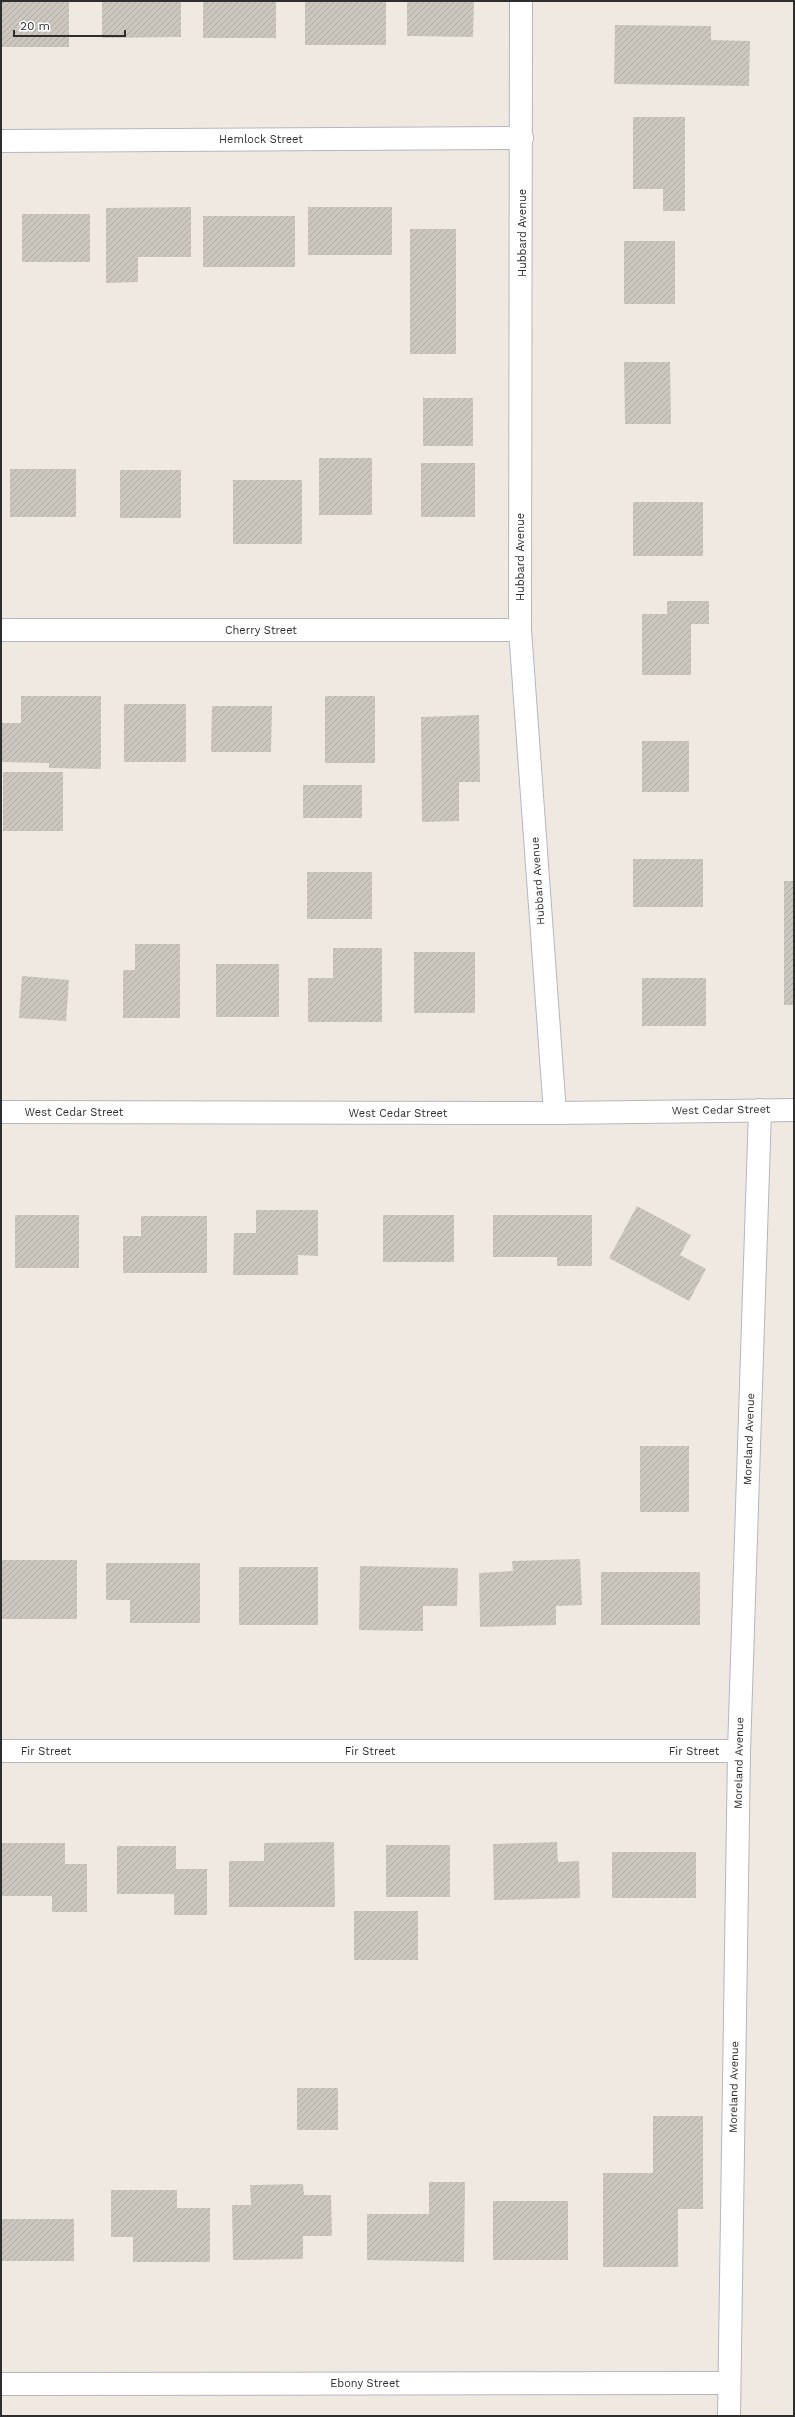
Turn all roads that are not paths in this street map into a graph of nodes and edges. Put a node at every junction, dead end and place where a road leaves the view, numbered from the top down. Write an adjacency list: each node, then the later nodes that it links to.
1 (521, 1): 2 (street, Hubbard Avenue)
2 (522, 138): 3 (street, Hemlock Street); 5 (street, Hubbard Avenue)
3 (1, 141)
4 (1, 630): 5 (street, Cherry Street)
5 (520, 630): 9 (street, Hubbard Avenue)
6 (760, 1110): 7 (street, West Cedar Street); 9 (street, West Cedar Street); 11 (street, Moreland Avenue)
7 (794, 1110)
8 (1, 1112): 9 (street, West Cedar Street)
9 (555, 1113)
10 (1, 1751): 11 (street, Fir Street)
11 (739, 1751): 12 (street, Moreland Avenue)
12 (729, 2383): 13 (street, Ebony Street); 14 (street, Moreland Avenue)
13 (1, 2384)
14 (729, 2416)

